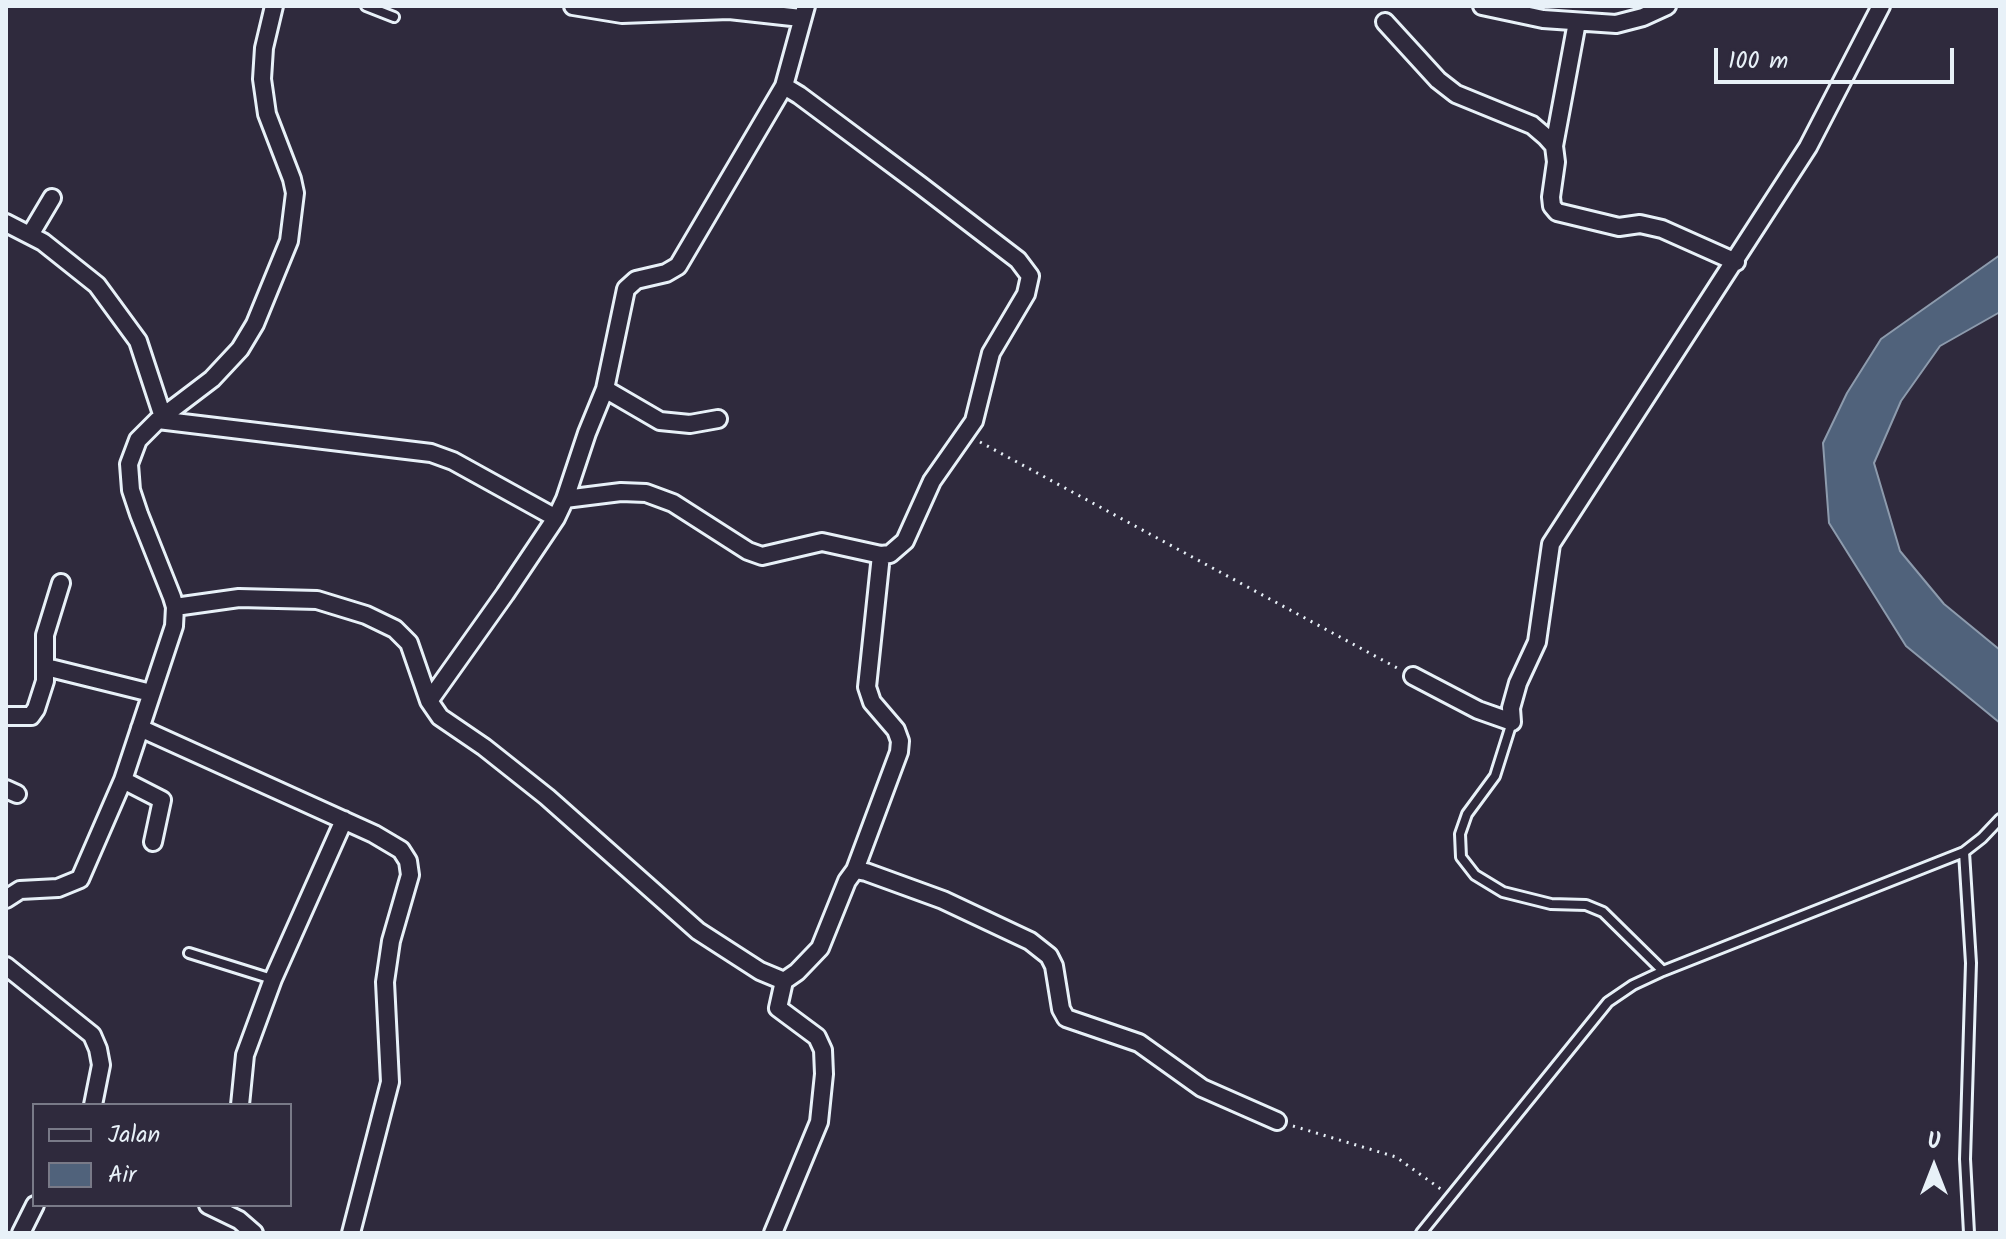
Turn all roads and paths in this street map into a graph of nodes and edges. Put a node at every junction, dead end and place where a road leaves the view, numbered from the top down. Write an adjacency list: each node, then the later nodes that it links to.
1 (274, 6): 18 (street)
2 (366, 6): 8 (lane)
3 (573, 6): 7 (street)
4 (1482, 6): 10 (street)
5 (1667, 6): 10 (street)
6 (1881, 6): 16 (street)
7 (804, 12): 11 (street)
8 (394, 17)
9 (1385, 22): 12 (street)
10 (1577, 22): 12 (street)
11 (784, 86): 17 (street); 20 (street)
12 (1554, 146): 16 (street)
13 (52, 198): 15 (street)
14 (6, 223): 15 (street)
15 (30, 235): 18 (street)
16 (1736, 262): 31 (street)
17 (605, 389): 19 (street); 21 (street)
18 (160, 418): 22 (street); 25 (street)
19 (718, 419)
20 (964, 436): 23 (street); 27 (path)
21 (565, 499): 22 (street); 23 (street)
22 (556, 518): 29 (street)
23 (881, 555): 38 (street)
24 (61, 583): 26 (street)
25 (175, 607): 28 (street); 29 (street)
26 (46, 667): 28 (street); 30 (street)
27 (1413, 676): 31 (street)
28 (151, 693): 32 (street)
29 (429, 701): 44 (street)
30 (6, 716)
31 (1512, 722): 42 (lane)
32 (140, 728): 33 (street); 35 (street)
33 (123, 780): 36 (street); 39 (street)
34 (2000, 819): 37 (lane)
35 (344, 820): 43 (street); 53 (street)
36 (153, 842)
37 (1964, 852): 42 (lane); 56 (lane)
38 (855, 870): 44 (street); 47 (street)
39 (6, 899)
40 (189, 953): 43 (lane)
41 (6, 966): 45 (street)
42 (1663, 971): 48 (lane)
43 (273, 979): 46 (street)
44 (784, 981): 54 (street)
45 (95, 1103)
46 (240, 1103)
47 (1277, 1121): 48 (path)
48 (1452, 1197): 55 (lane)
49 (34, 1207): 51 (street)
50 (229, 1209): 52 (street)
51 (21, 1233)
52 (254, 1233)
53 (351, 1233)
54 (773, 1233)
55 (1421, 1233)
56 (1969, 1233)

